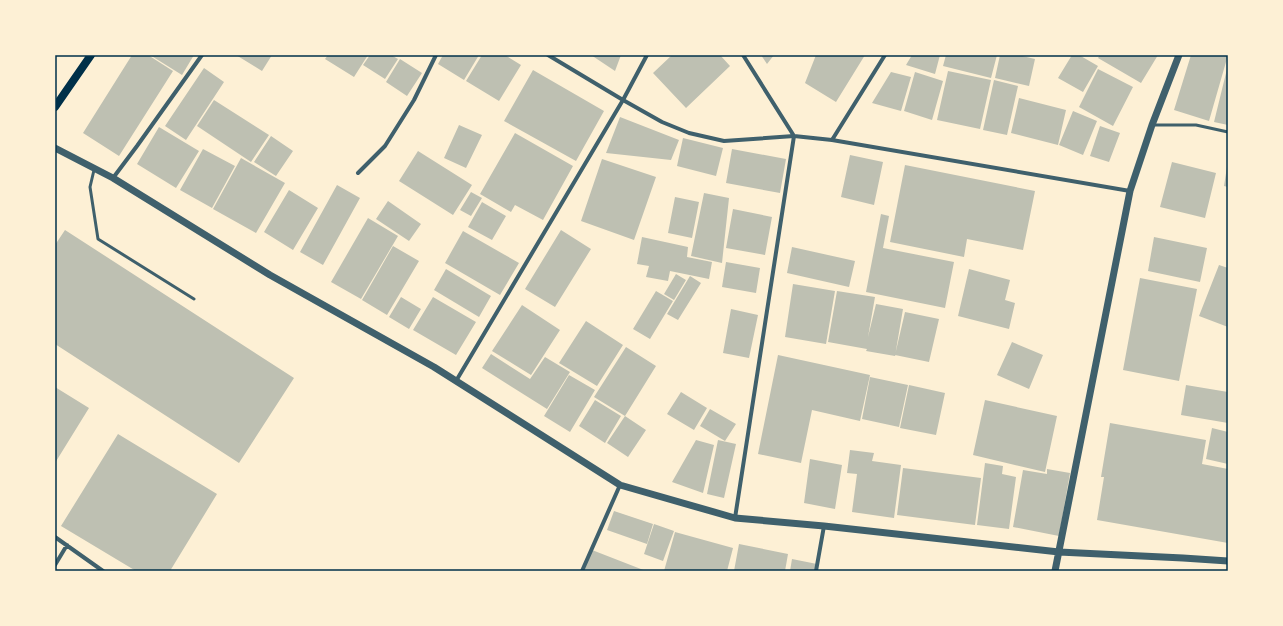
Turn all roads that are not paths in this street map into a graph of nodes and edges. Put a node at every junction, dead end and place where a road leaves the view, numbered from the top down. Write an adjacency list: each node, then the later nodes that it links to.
1 (91, 55): 10 (main road)
2 (202, 55): 18 (street)
3 (436, 55): 17 (street)
4 (548, 55): 9 (street)
5 (647, 55): 9 (street)
6 (743, 55): 13 (street)
7 (885, 55): 14 (street)
8 (1179, 55): 11 (street)
9 (623, 100): 13 (street); 21 (street)
10 (55, 107)
11 (1152, 125): 12 (lane); 19 (street)
12 (1228, 132)
13 (794, 136): 14 (street); 23 (street)
14 (832, 140): 19 (street)
15 (55, 148): 16 (street)
16 (95, 168): 18 (street); 20 (lane)
17 (358, 173)
18 (113, 178): 21 (street)
19 (1130, 191): 27 (street)
20 (194, 299)
21 (456, 381): 22 (street)
22 (620, 485): 23 (street); 31 (street)
23 (735, 518): 24 (street)
24 (824, 526): 27 (street); 32 (street)
25 (55, 537): 26 (street)
26 (67, 545): 29 (street); 30 (street)
27 (1059, 552): 28 (street); 33 (street)
28 (1228, 562)
29 (55, 565)
30 (103, 571)
31 (582, 571)
32 (816, 571)
33 (1056, 571)

